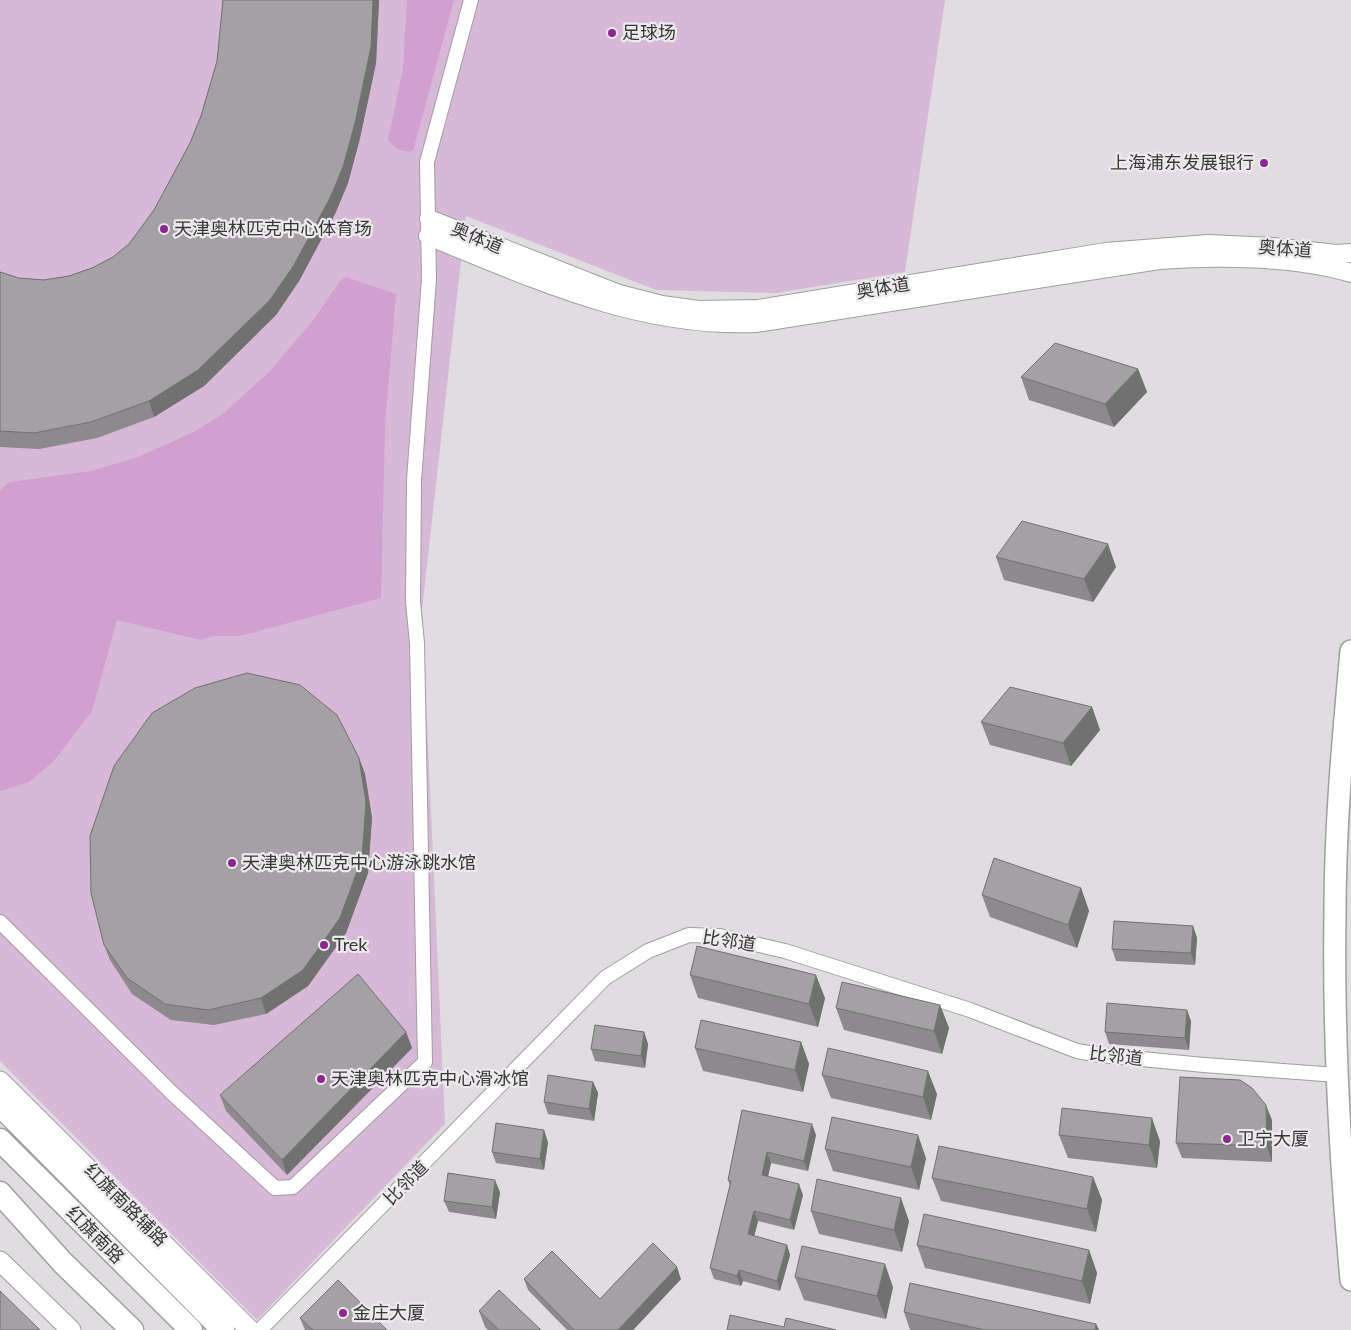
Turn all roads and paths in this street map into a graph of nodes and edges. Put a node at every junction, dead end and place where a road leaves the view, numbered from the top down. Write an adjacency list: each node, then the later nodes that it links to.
1 (471, 0): 2 (street)
2 (429, 228): 3 (street, 奥体道); 4 (street); 6 (street)
3 (1351, 253)
4 (1351, 273)
5 (1351, 650): 7 (main road)
6 (0, 922)
7 (1337, 1075): 17 (main road); 23 (street, 比邻道)
8 (0, 1081): 22 (main road, 红旗南路辅路)
9 (0, 1105): 13 (highway)
10 (0, 1122): 13 (highway)
11 (0, 1140): 20 (highway, 红旗南路)
12 (0, 1193): 16 (highway)
13 (95, 1201): 21 (highway)
14 (0, 1216): 16 (highway)
15 (0, 1261): 18 (main road)
16 (62, 1263): 19 (highway)
17 (1351, 1280)
18 (71, 1330)
19 (132, 1330)
20 (190, 1330)
21 (223, 1330)
22 (250, 1330)
23 (260, 1330)

